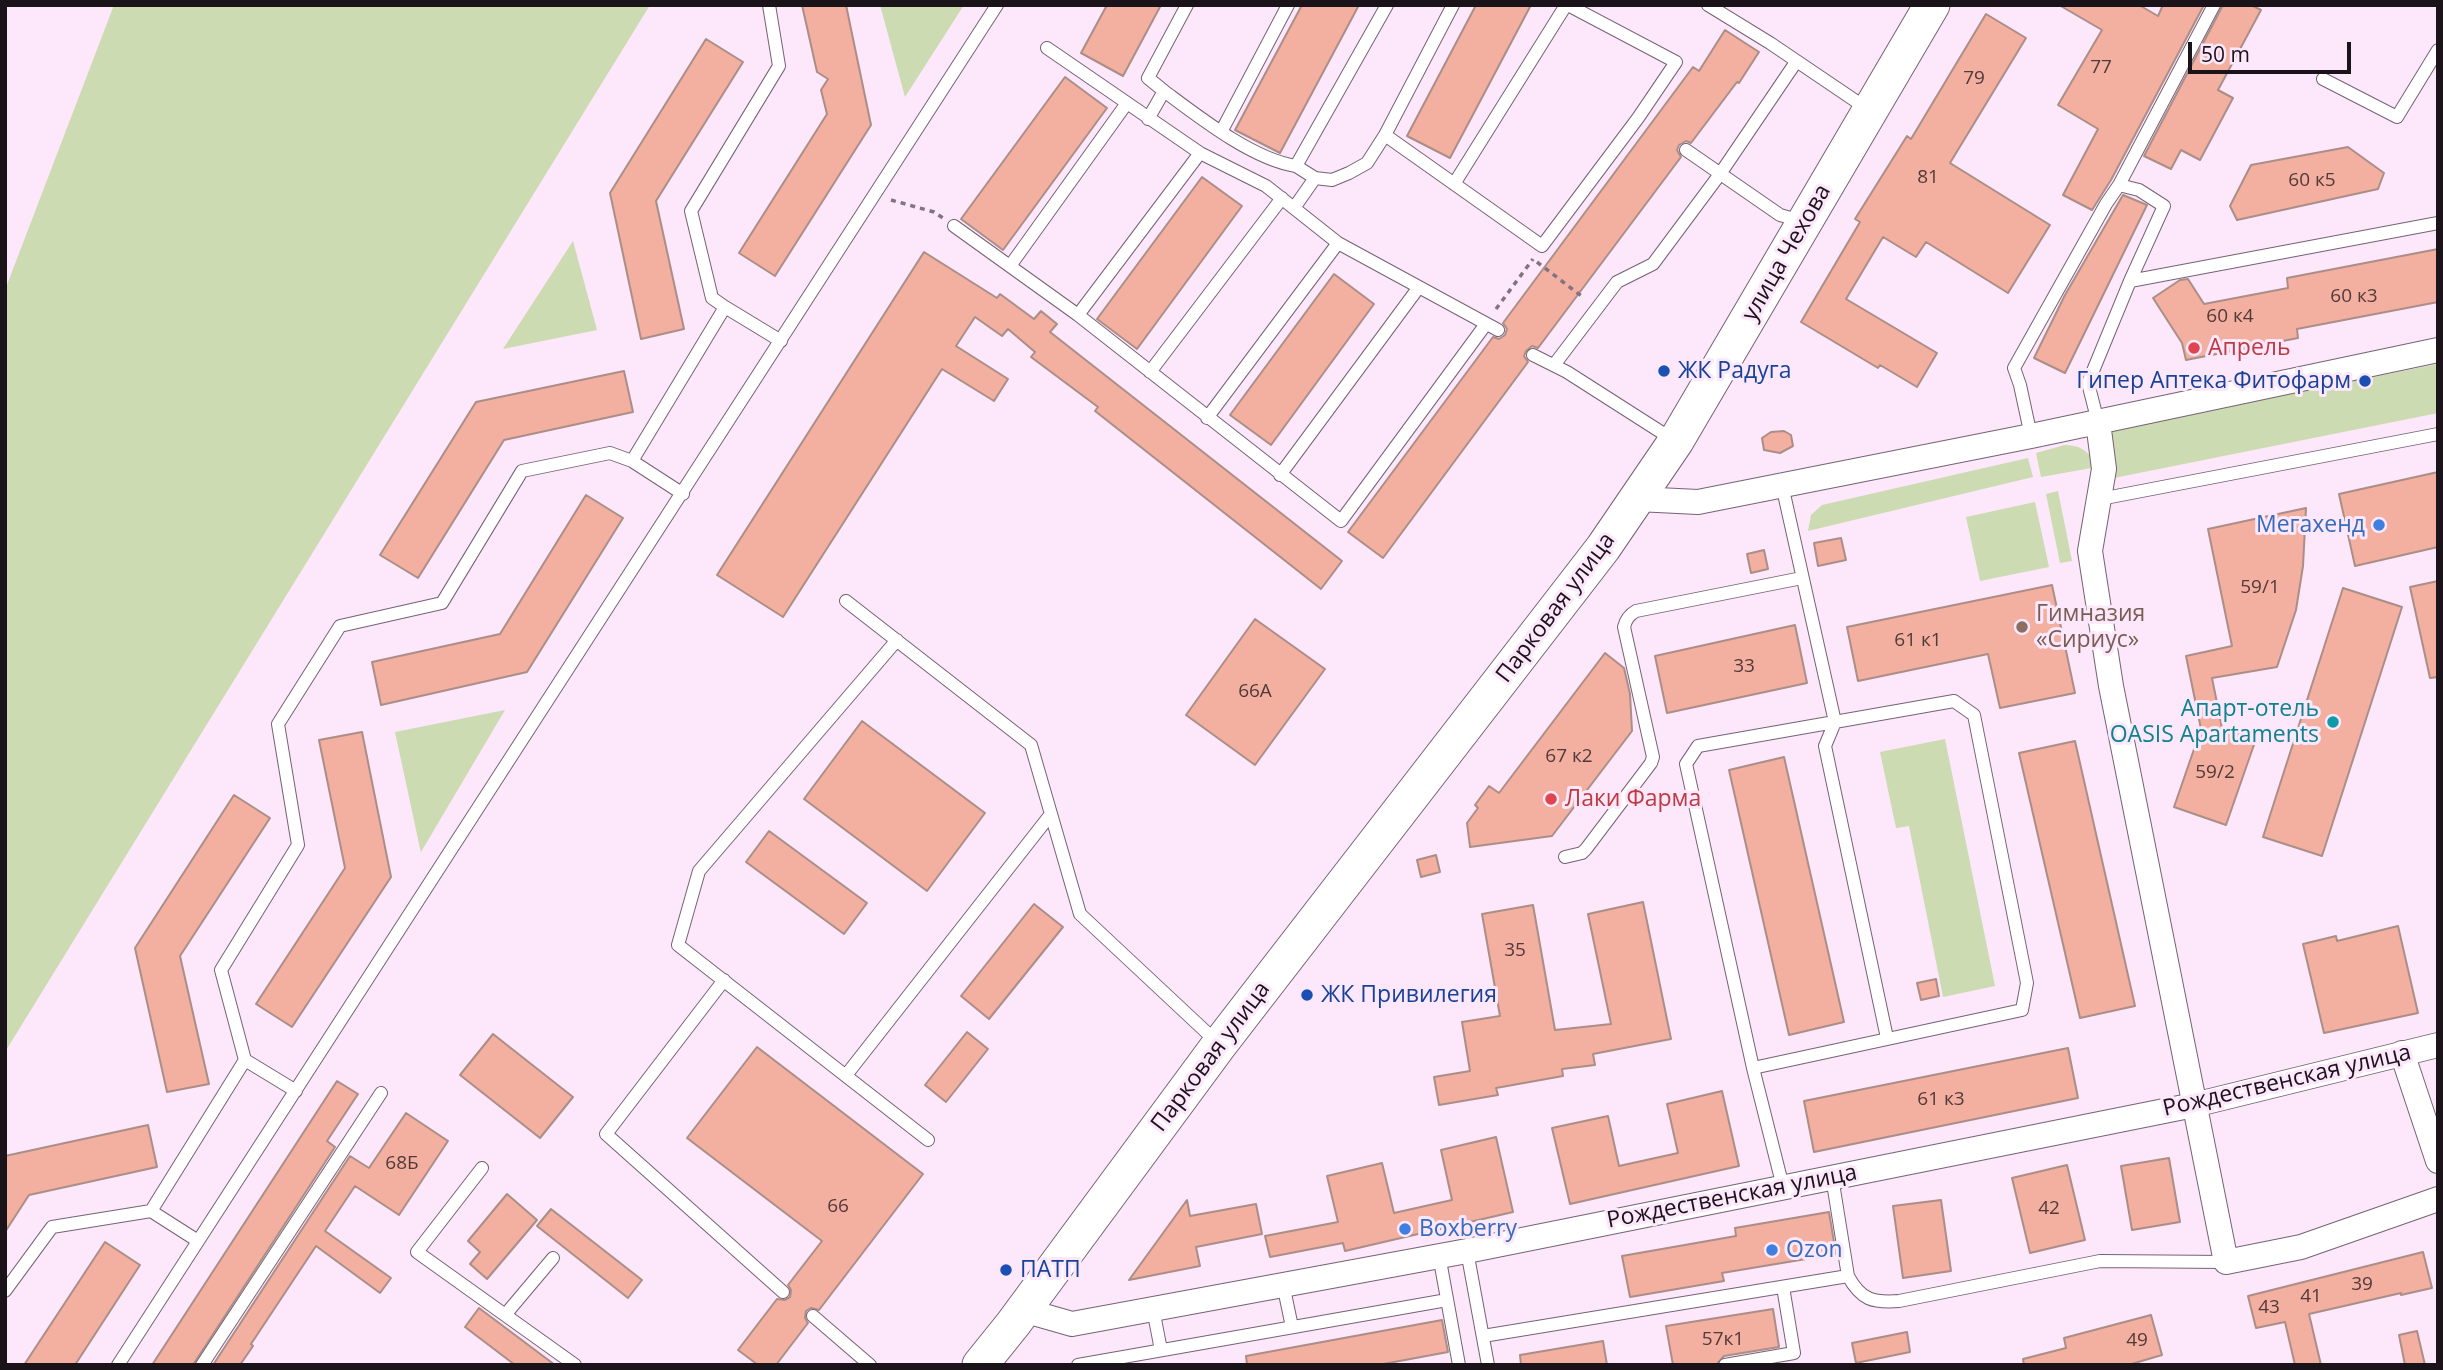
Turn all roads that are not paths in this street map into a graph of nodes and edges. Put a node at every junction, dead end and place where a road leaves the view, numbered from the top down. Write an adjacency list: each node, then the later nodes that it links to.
1 (768, 5): 39 (lane)
2 (997, 5): 43 (lane)
3 (1187, 5): 15 (lane)
4 (1287, 5): 21 (lane)
5 (1387, 5): 25 (lane)
6 (1453, 5): 22 (lane)
7 (1567, 5): 19 (lane); 28 (lane)
8 (1708, 5): 13 (lane)
9 (2214, 5): 29 (lane)
10 (1924, 11): 17 (main road, улица Чехова)
11 (1048, 48): 16 (lane)
12 (2438, 50): 14 (lane)
13 (1796, 62): 17 (lane); 26 (lane)
14 (2323, 79)
15 (1164, 91): 18 (lane); 21 (lane)
16 (1127, 103): 18 (lane); 36 (lane)
17 (1870, 110): 32 (main road, улица Чехова)
18 (1149, 118): 24 (lane)
19 (1638, 118): 20 (lane); 28 (lane)
20 (1649, 126)
21 (1221, 132): 25 (lane)
22 (1385, 135): 27 (lane); 28 (lane)
23 (1686, 150): 26 (lane)
24 (1200, 153): 30 (lane); 40 (lane)
25 (1296, 166): 27 (lane)
26 (1720, 174): 32 (lane); 46 (lane)
27 (1315, 178): 31 (lane)
28 (1454, 184)
29 (2119, 185): 37 (lane); 51 (lane)
30 (1282, 198): 31 (lane); 47 (lane)
31 (1294, 208): 35 (lane)
32 (1805, 223): 52 (main road, улица Чехова)
33 (2438, 223): 37 (lane)
34 (954, 226): 36 (lane)
35 (1338, 243): 38 (lane); 48 (lane)
36 (1010, 266): 40 (lane)
37 (2130, 281): 49 (lane)
38 (1419, 286): 41 (lane); 54 (lane)
39 (725, 307): 43 (lane); 53 (lane)
40 (1078, 315): 47 (lane)
41 (1486, 324): 42 (lane); 54 (lane)
42 (1498, 330)
43 (781, 341): 56 (lane)
44 (2438, 350): 49 (street)
45 (1533, 355): 46 (lane)
46 (1554, 365): 52 (lane)
47 (1150, 372): 48 (lane)
48 (1207, 418): 54 (lane)
49 (2098, 422): 51 (street); 58 (street)
50 (2438, 434): 58 (lane)
51 (2031, 436): 55 (street)
52 (1676, 441): 57 (main road, улица Чехова)
53 (632, 461): 56 (lane); 70 (lane)
54 (1280, 475)
55 (1782, 485): 57 (street); 59 (lane)
56 (683, 494): 73 (lane)
57 (1637, 499): 67 (main road, Парковая улица)
58 (2100, 499): 75 (street)
59 (1801, 578): 62 (lane); 64 (lane)
60 (846, 601): 61 (lane)
61 (897, 640): 63 (lane); 65 (lane)
62 (1835, 722): 66 (lane); 66 (lane); 71 (lane)
63 (1051, 814): 67 (lane); 72 (lane)
64 (1565, 857)
65 (723, 980): 72 (lane); 92 (lane)
66 (1887, 1038): 71 (lane)
67 (1219, 1045): 95 (main road, Парковая улица)
68 (2438, 1045): 69 (street, Рождественская улица)
69 (2402, 1053): 75 (street, Рождественская улица); 77 (street)
70 (245, 1060): 73 (lane); 82 (lane)
71 (1753, 1068): 80 (lane)
72 (847, 1074): 76 (lane)
73 (296, 1091): 83 (lane)
74 (381, 1093): 102 (lane)
75 (2194, 1105): 79 (street, Рождественская улица); 87 (street)
76 (928, 1140)
77 (2438, 1161)
78 (482, 1168): 96 (lane)
79 (1832, 1177): 80 (street, Рождественская улица); 88 (lane)
80 (1783, 1187): 84 (street, Рождественская улица)
81 (2438, 1199): 87 (street)
82 (151, 1211): 83 (lane); 91 (lane)
83 (198, 1241): 101 (lane)
84 (1466, 1251): 85 (street, Рождественская улица); 99 (lane)
85 (1439, 1255): 89 (street, Рождественская улица); 93 (lane)
86 (553, 1258): 96 (lane)
87 (2226, 1262): 88 (lane)
88 (1847, 1276): 90 (lane)
89 (1283, 1284): 94 (street, Рождественская улица); 98 (lane)
90 (1783, 1287): 99 (lane); 109 (lane)
91 (5, 1291)
92 (783, 1292)
93 (1447, 1300): 98 (lane); 107 (lane)
94 (1153, 1309): 95 (street, Рождественская улица); 100 (lane)
95 (1023, 1310): 105 (main road, Парковая улица)
96 (505, 1315): 103 (lane)
97 (813, 1317): 104 (lane)
98 (1292, 1327): 100 (lane)
99 (1483, 1336): 108 (lane)
100 (1161, 1350): 106 (lane)
101 (118, 1365)
102 (202, 1365)
103 (575, 1365)
104 (870, 1365)
105 (980, 1365)
106 (1078, 1365)
107 (1459, 1365)
108 (1488, 1365)
109 (1725, 1365)

